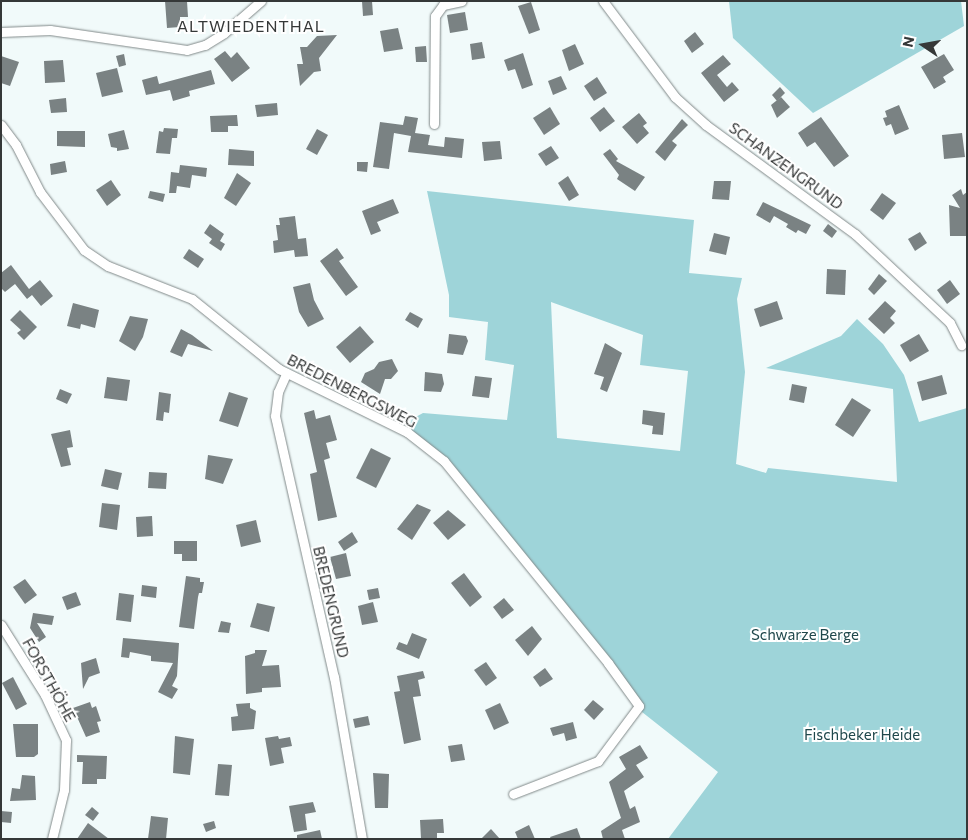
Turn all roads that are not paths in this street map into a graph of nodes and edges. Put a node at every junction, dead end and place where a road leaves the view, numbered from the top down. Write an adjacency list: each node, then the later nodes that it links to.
1 (262, 1): 4 (street)
2 (462, 1): 5 (street)
3 (603, 1): 7 (street, SCHANZENGRUND)
4 (1, 32)
5 (434, 124)
6 (1, 125): 8 (street, BREDENBERGSWEG)
7 (961, 345)
8 (286, 374): 10 (street, BREDENBERGSWEG); 12 (street, BREDENGRUND)
9 (1, 624): 11 (street, FORSTHÖHE)
10 (513, 794)
11 (52, 839)
12 (362, 839)

